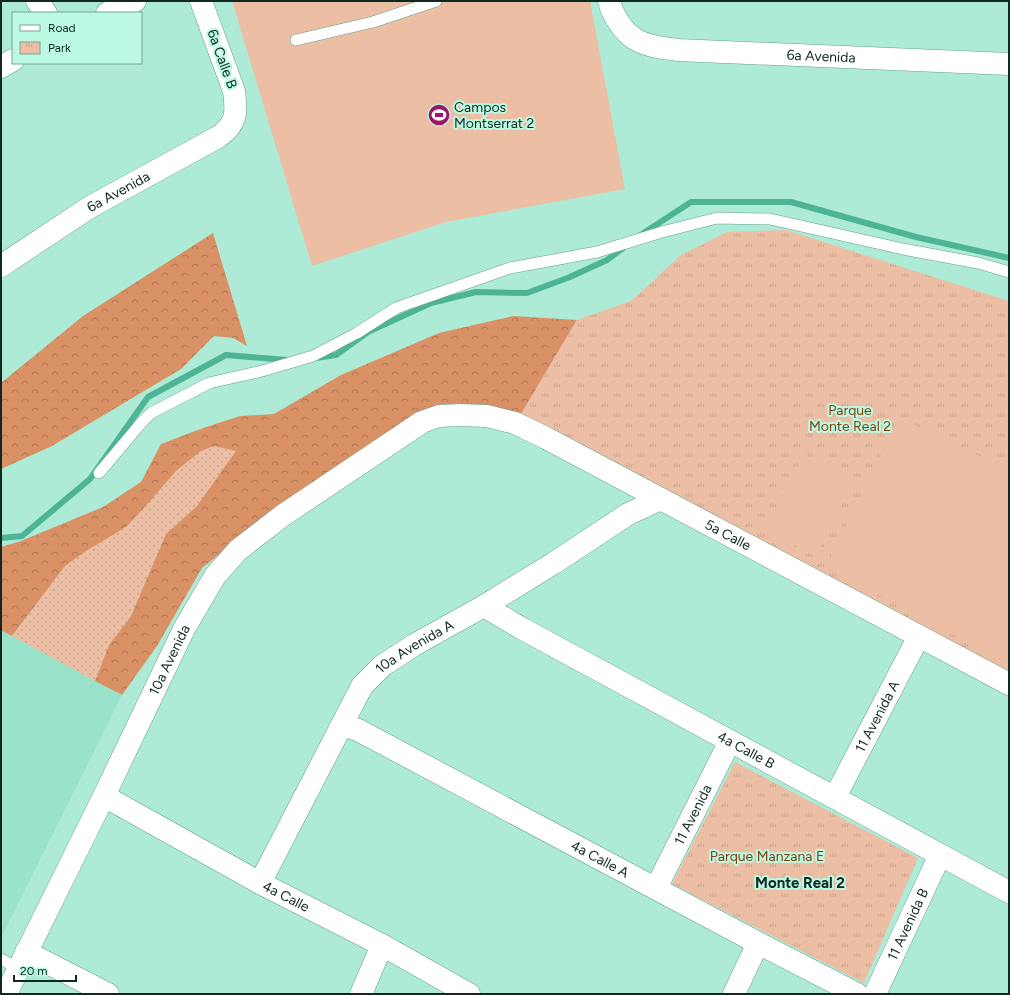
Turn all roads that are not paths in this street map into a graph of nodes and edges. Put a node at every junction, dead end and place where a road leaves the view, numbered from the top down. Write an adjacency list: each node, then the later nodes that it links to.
1 (36, 1): 6 (street)
2 (135, 1): 7 (street)
3 (201, 1): 12 (street, 6a Calle B)
4 (436, 1): 8 (lane)
5 (609, 1): 10 (street, 6a Avenida)
6 (45, 12)
7 (109, 12)
8 (296, 40)
9 (12, 61): 11 (street)
10 (1009, 64)
11 (1, 67)
12 (234, 118): 13 (street, 6a Avenida)
13 (1, 266)
14 (1009, 272): 16 (lane)
15 (439, 416): 17 (street, 5a Calle); 23 (street, 10a Avenida)
16 (99, 473)
17 (661, 499): 18 (street, 10a Avenida A); 19 (street, 5a Calle)
18 (484, 606): 21 (street, 10a Avenida A); 22 (street, 4a Calle B)
19 (919, 636): 20 (street, 5a Calle); 24 (street, 11 Avenida A)
20 (1009, 684)
21 (343, 725): 26 (street, 10a Avenida A); 27 (street, 4a Calle A)
22 (730, 741): 24 (street, 4a Calle B); 27 (street, 11 Avenida)
23 (104, 796): 26 (street, 4a Calle); 31 (street, 10a Avenida)
24 (834, 797): 25 (street, 4a Calle B)
25 (940, 855): 28 (street, 4a Calle B); 38 (street, 11 Avenida B)
26 (260, 883): 30 (street, 4a Calle)
27 (656, 888): 29 (street, 4a Calle A)
28 (1009, 892)
29 (758, 943): 36 (street); 37 (street, 4a Calle A)
30 (382, 945): 34 (street); 35 (street, 4a Calle)
31 (15, 960): 32 (street, 10a Avenida); 33 (street)
32 (6, 994)
33 (108, 994)
34 (361, 994)
35 (469, 994)
36 (734, 994)
37 (857, 994)
38 (875, 994)

